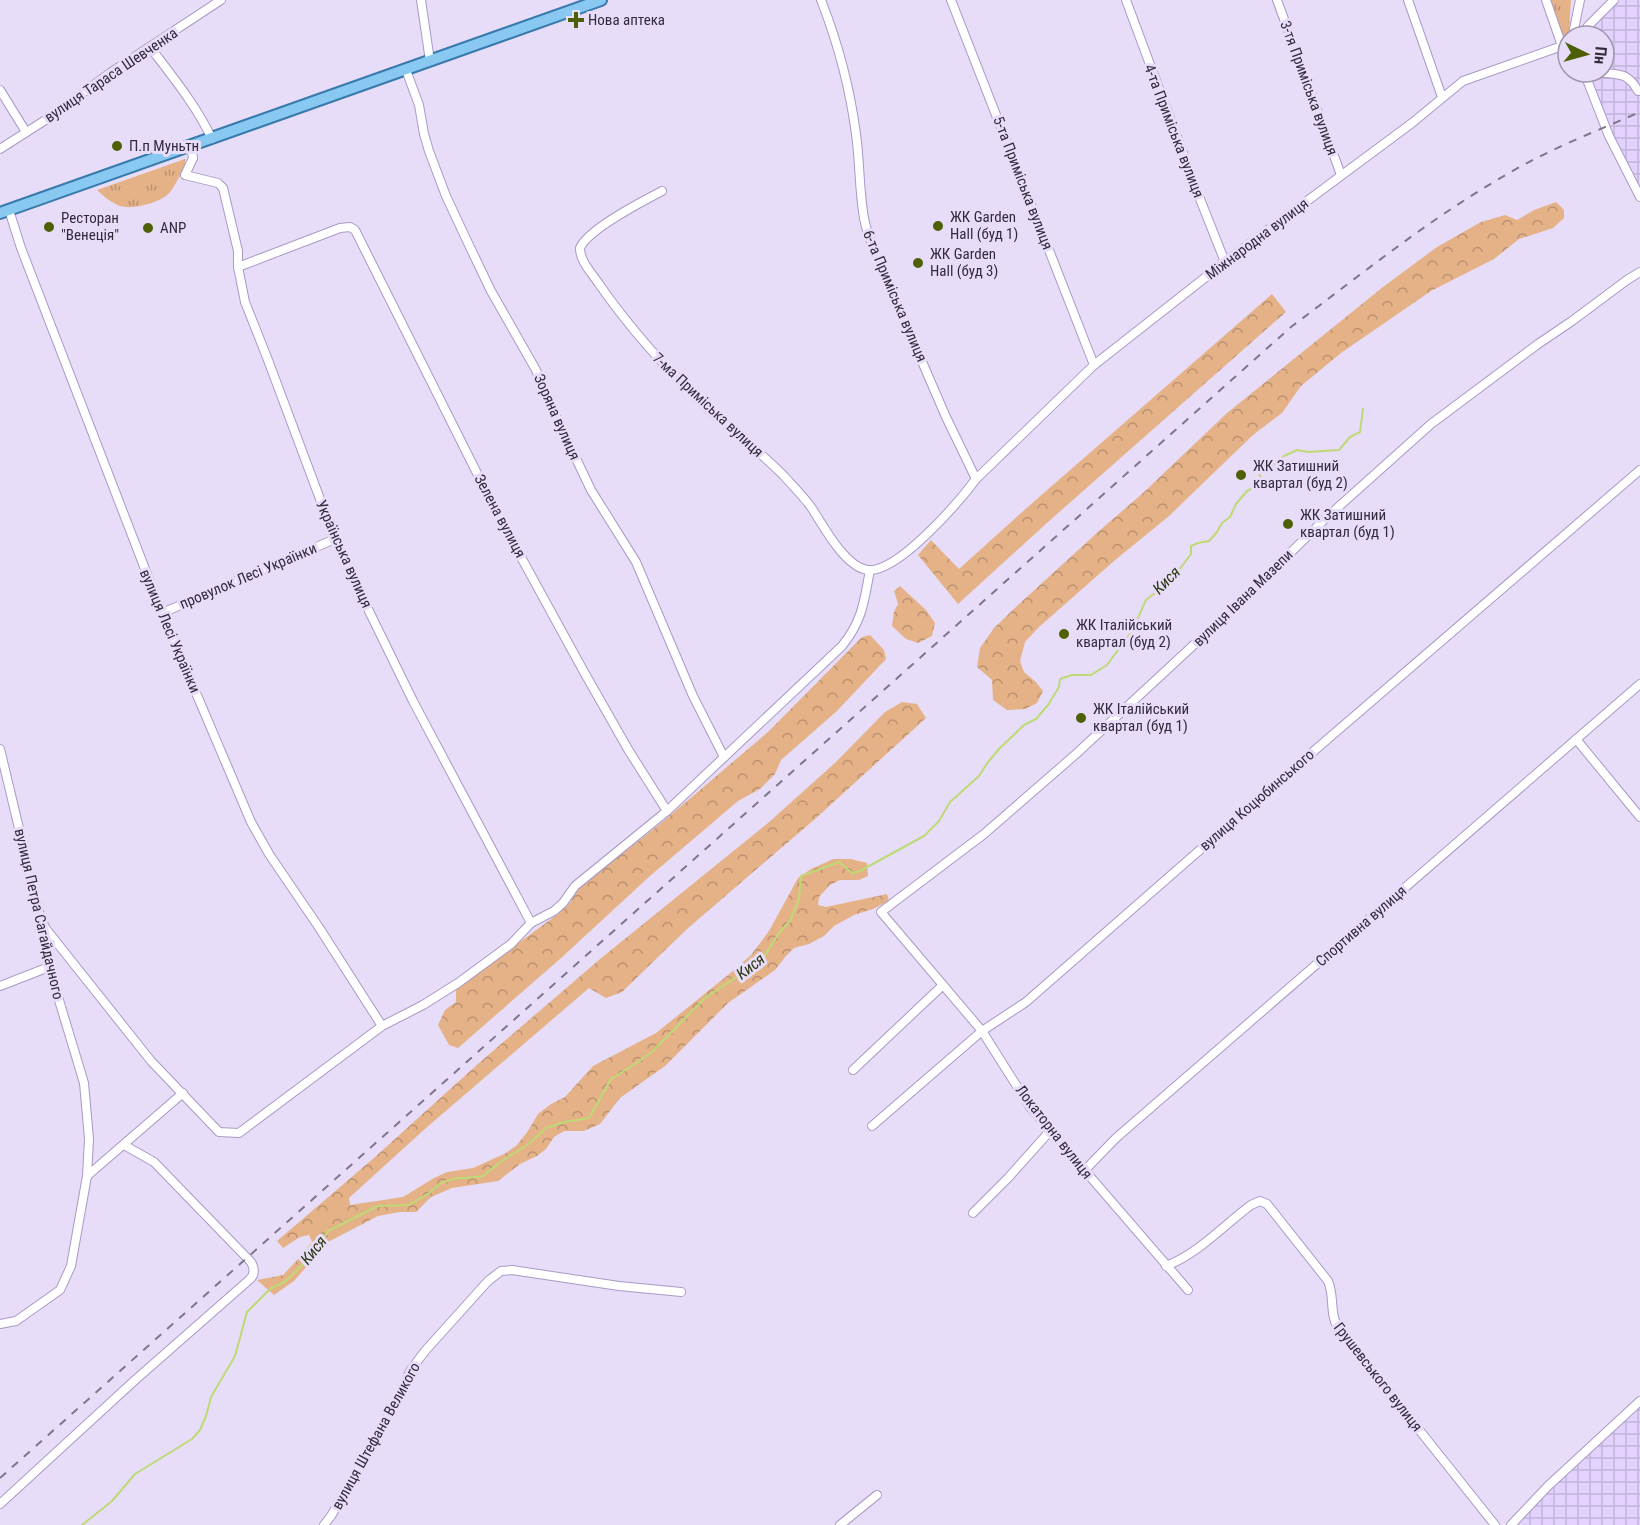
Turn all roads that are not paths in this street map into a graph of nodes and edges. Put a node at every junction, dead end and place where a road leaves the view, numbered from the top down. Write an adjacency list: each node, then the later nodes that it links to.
1 (221, 0): 15 (street, вулиця Тараса Шевченка)
2 (421, 0): 17 (street)
3 (602, 0): 17 (main road)
4 (821, 0): 37 (street, 6-та Приміська вулиця)
5 (951, 0): 35 (street, 5-та Приміська вулиця)
6 (1126, 0): 32 (street, 4-та Приміська вулиця)
7 (1277, 0): 28 (street, 3-тя Приміська вулиця)
8 (1408, 0): 23 (street)
9 (1546, 0): 12 (street)
10 (1580, 0): 13 (street)
11 (1614, 0): 14 (street)
12 (1556, 24)
13 (1575, 24)
14 (1590, 24)
15 (150, 47): 24 (street, вулиця Тараса Шевченка); 25 (street)
16 (1556, 49): 23 (street, Міжнародна вулиця)
17 (430, 61): 18 (main road)
18 (406, 70): 25 (main road); 44 (street, Зоряна вулиця)
19 (1616, 74): 22 (street)
20 (1589, 84): 30 (street)
21 (0, 90): 24 (street)
22 (1640, 91)
23 (1442, 97): 28 (street, Міжнародна вулиця)
24 (26, 132): 27 (street, вулиця Тараса Шевченка)
25 (212, 139): 26 (main road)
26 (192, 146): 31 (main road); 33 (street, Українська вулиця)
27 (0, 149)
28 (1341, 175): 32 (street, Міжнародна вулиця)
29 (662, 191): 39 (street, 7-ма Приміська вулиця)
30 (1640, 197)
31 (5, 212): 40 (street, вулиця Лесі Українки)
32 (1225, 261): 35 (street, Міжнародна вулиця)
33 (238, 267): 38 (street, Українська вулиця); 46 (street, Зелена вулиця)
34 (1640, 272): 48 (street, вулиця Івана Мазепи)
35 (1094, 365): 37 (street, Міжнародна вулиця)
36 (1640, 470): 55 (street, вулиця Коцюбинського)
37 (976, 479): 39 (street, Міжнародна вулиця)
38 (335, 540): 40 (street, провулок Лесі Українки); 50 (street, Українська вулиця)
39 (870, 570): 44 (street)
40 (162, 613): 54 (street, вулиця Лесі Українки)
41 (1640, 684): 42 (street, Спортивна вулиця)
42 (1576, 739): 47 (street); 61 (street, Спортивна вулиця)
43 (0, 749): 45 (street, вулиця Петра Сагайдачного)
44 (724, 757): 46 (street)
45 (1, 760): 49 (street, вулиця Петра Сагайдачного)
46 (667, 811): 50 (street)
47 (1640, 817)
48 (881, 912): 52 (street, Локаторна вулиця)
49 (41, 920): 51 (street, вулиця Петра Сагайдачного); 57 (street)
50 (531, 923): 54 (street)
51 (49, 968): 53 (street); 62 (street, вулиця Петра Сагайдачного)
52 (943, 985): 55 (street, Локаторна вулиця); 56 (street)
53 (0, 986)
54 (382, 1026): 57 (street)
55 (982, 1031): 58 (street, вулиця Коцюбинського); 59 (street, Локаторна вулиця)
56 (853, 1070)
57 (183, 1093): 60 (street)
58 (872, 1126)
59 (1050, 1131): 61 (street, Локаторна вулиця); 63 (street)
60 (124, 1146): 62 (street); 70 (street)
61 (1084, 1171): 64 (street, Локаторна вулиця)
62 (87, 1176): 67 (street, вулиця Петра Сагайдачного)
63 (973, 1213)
64 (1166, 1266): 65 (street, Локаторна вулиця); 73 (street, Грушевського вулиця)
65 (1188, 1290)
66 (681, 1292): 71 (street, вулиця Штефана Великого)
67 (0, 1324)
68 (1640, 1401): 74 (street)
69 (877, 1495): 72 (street)
70 (0, 1504)
71 (324, 1525)
72 (840, 1525)
73 (1496, 1525)
74 (1511, 1525)

